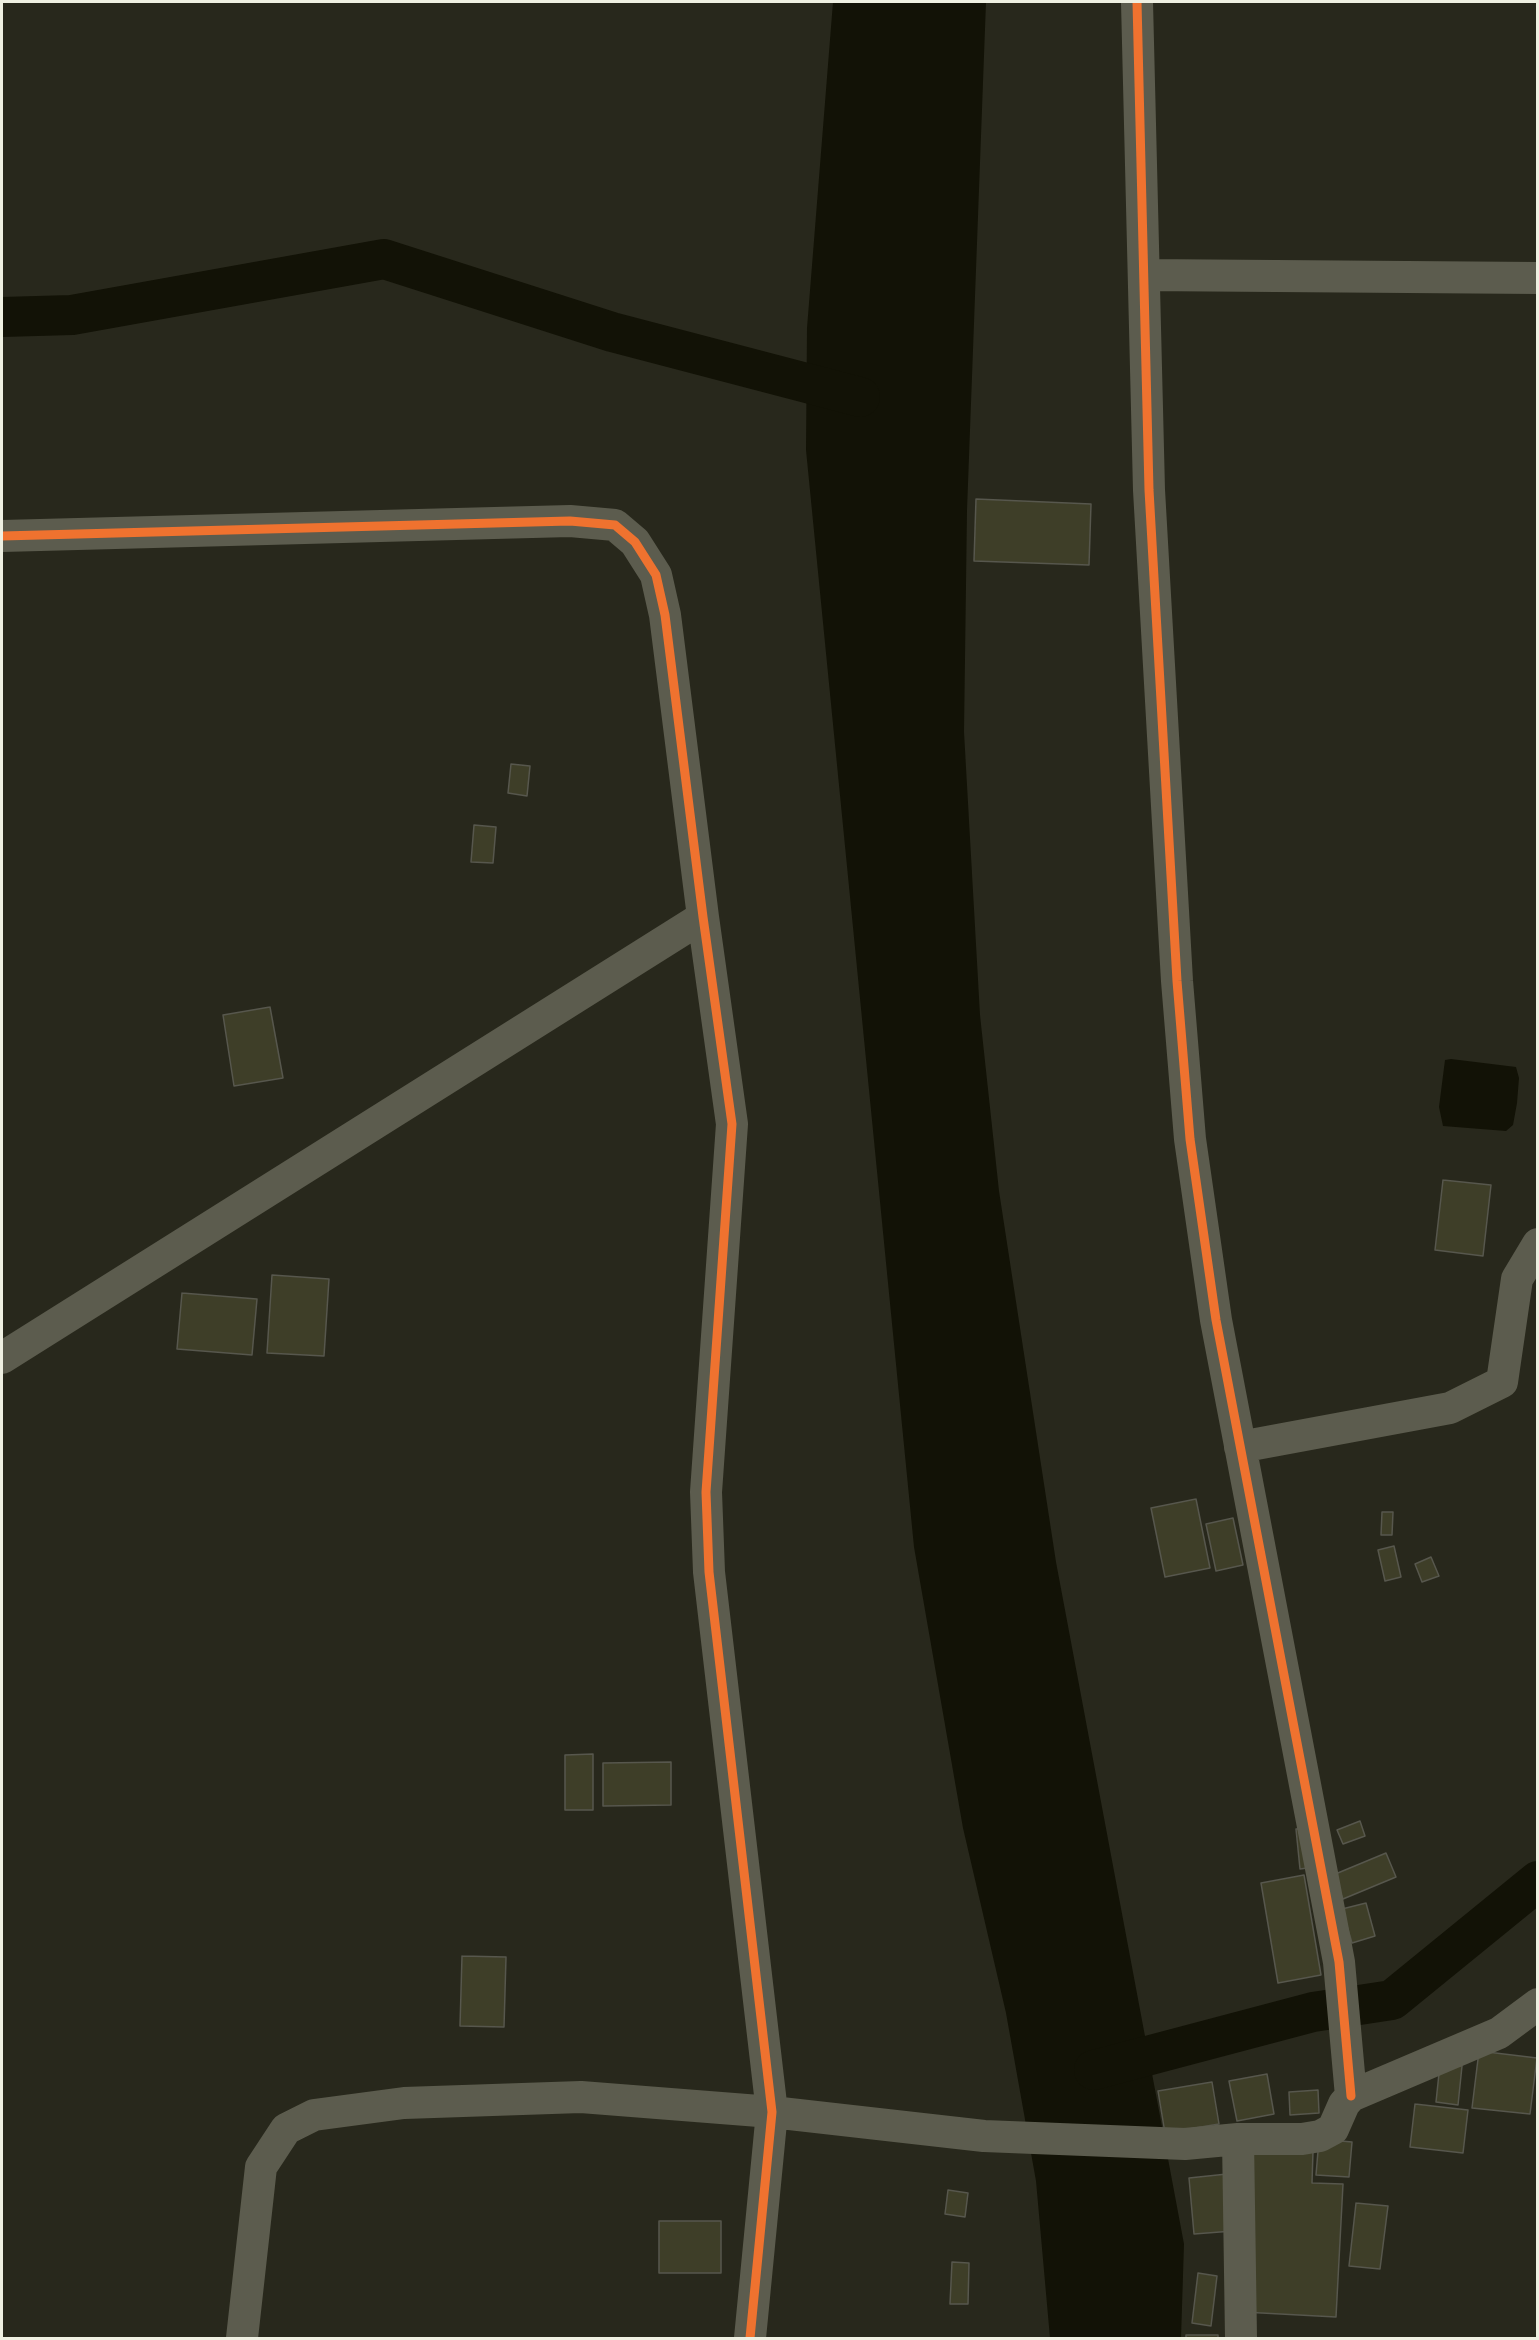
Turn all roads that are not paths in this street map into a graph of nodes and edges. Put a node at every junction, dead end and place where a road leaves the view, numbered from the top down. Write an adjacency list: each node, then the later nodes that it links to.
1 (1137, 2): 2 (street)
2 (1144, 275): 3 (street); 8 (street)
3 (1538, 278)
4 (2, 536): 5 (street)
5 (703, 917): 7 (street); 11 (street)
6 (1538, 1244): 8 (street)
7 (2, 1358)
8 (1240, 1447): 10 (street)
9 (1538, 2004): 10 (street)
10 (1352, 2096): 12 (street)
11 (772, 2112): 12 (street); 13 (street); 14 (street)
12 (1238, 2139): 15 (street)
13 (242, 2338)
14 (750, 2338)
15 (1241, 2338)

